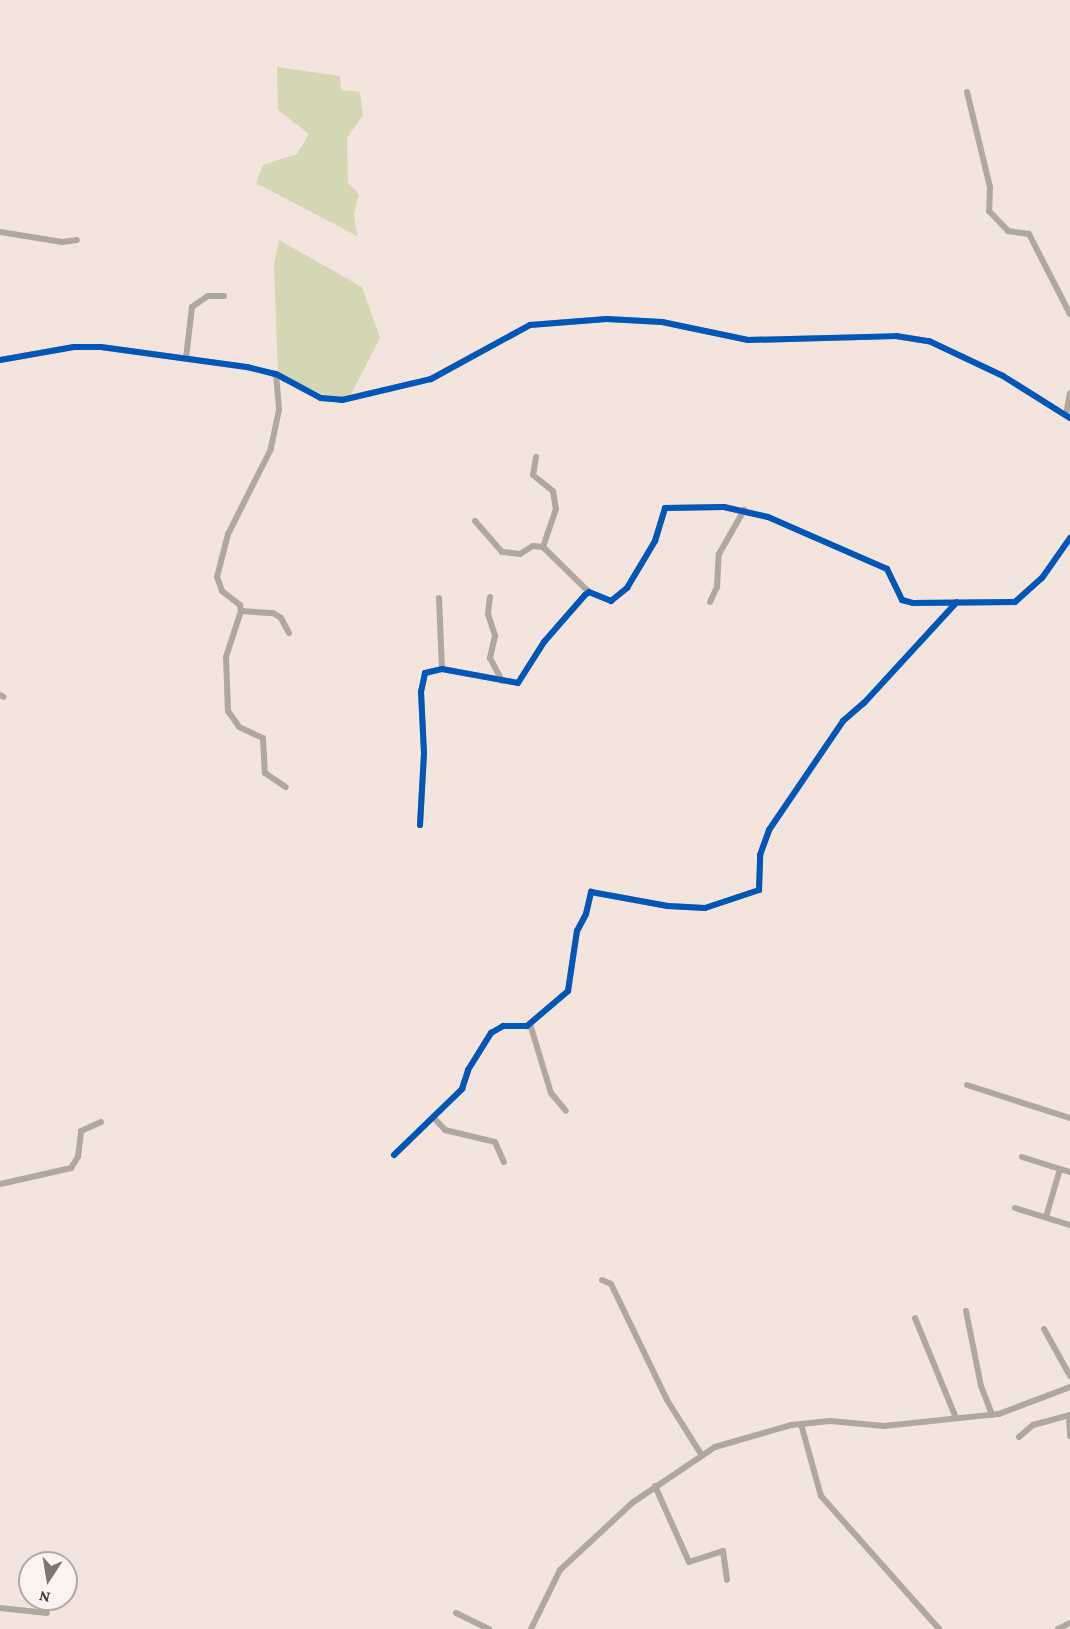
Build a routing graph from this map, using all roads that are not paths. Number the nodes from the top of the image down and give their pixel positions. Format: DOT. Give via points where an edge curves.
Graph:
graph roads {
  1 [pos="967,92"];
  2 [pos="0,232"];
  3 [pos="76,240"];
  4 [pos="224,296"];
  5 [pos="1070,314"];
  6 [pos="186,358"];
  7 [pos="0,360"];
  8 [pos="276,374"];
  9 [pos="1070,393"];
  10 [pos="1068,416"];
  11 [pos="536,457"];
  12 [pos="744,510"];
  13 [pos="475,521"];
  14 [pos="1070,538"];
  15 [pos="543,548"];
  16 [pos="589,592"];
  17 [pos="490,597"];
  18 [pos="438,598"];
  19 [pos="710,602"];
  20 [pos="957,602"];
  21 [pos="241,611"];
  22 [pos="290,633"];
  23 [pos="442,669"];
  24 [pos="502,681"];
  25 [pos="286,787"];
  26 [pos="420,825"];
  27 [pos="530,1024"];
  28 [pos="967,1085"];
  29 [pos="566,1111"];
  30 [pos="434,1118"];
  31 [pos="1070,1118"];
  32 [pos="101,1122"];
  33 [pos="394,1155"];
  34 [pos="1022,1157"];
  35 [pos="504,1162"];
  36 [pos="1060,1169"];
  37 [pos="1070,1172"];
  38 [pos="0,1184"];
  39 [pos="1015,1208"];
  40 [pos="1046,1217"];
  41 [pos="1070,1225"];
  42 [pos="602,1280"];
  43 [pos="966,1311"];
  44 [pos="915,1318"];
  45 [pos="1044,1329"];
  46 [pos="1070,1376"];
  47 [pos="1070,1387"];
  48 [pos="992,1415"];
  49 [pos="1069,1415"];
  50 [pos="956,1418"];
  51 [pos="801,1424"];
  52 [pos="1070,1436"];
  53 [pos="1019,1437"];
  54 [pos="701,1454"];
  55 [pos="655,1486"];
  56 [pos="727,1580"];
  57 [pos="0,1608"];
  58 [pos="46,1613"];
  59 [pos="456,1613"];
  60 [pos="1070,1623"];
  61 [pos="489,1629"];
  62 [pos="531,1629"];
  63 [pos="939,1629"];
  64 [pos="1058,1629"];
  1 -- 5 [label="street" via="990,187 989,211 1008,231 1029,234"];
  2 -- 3 [label="street" via="62,242"];
  4 -- 6 [label="street" via="208,296 192,307"];
  6 -- 7 [label="street" via="82,346"];
  6 -- 8 [label="street"];
  8 -- 10 [label="street" via="321,398 361,399 431,379 530,325 565,320 651,321 748,340 896,336 929,341 969,357"];
  8 -- 21 [label="street" via="279,410 271,449 228,534 217,577 222,591 236,601"];
  9 -- 10 [label="street"];
  11 -- 15 [label="street" via="533,474 553,491 556,509"];
  12 -- 16 [label="street" via="665,508 655,541 627,588 611,601"];
  12 -- 19 [label="street" via="719,554 717,586"];
  12 -- 20 [label="street" via="887,568 898,594 907,602"];
  13 -- 15 [label="street" via="502,552 520,555 533,546"];
  14 -- 20 [label="street" via="1042,578 1015,602"];
  15 -- 16 [label="street"];
  16 -- 24 [label="street" via="544,642 522,680"];
  17 -- 24 [label="street" via="488,614 495,636 490,658"];
  18 -- 23 [label="street"];
  20 -- 27 [label="street" via="843,722 769,830 760,855 759,890 705,908 668,906 591,892 586,914 576,931 568,991"];
  21 -- 22 [label="street" via="273,613"];
  21 -- 25 [label="street" via="226,657 228,711 239,728 263,738 265,773"];
  23 -- 24 [label="street"];
  23 -- 26 [label="street" via="425,673 421,682 424,753"];
  27 -- 29 [label="street" via="551,1092"];
  27 -- 30 [label="street" via="520,1028 502,1026 491,1033 468,1070 462,1089"];
  28 -- 31 [label="street"];
  30 -- 33 [label="street"];
  30 -- 35 [label="street" via="445,1131 495,1143"];
  32 -- 38 [label="street" via="81,1131 78,1157 71,1168"];
  34 -- 36 [label="street"];
  36 -- 37 [label="street"];
  36 -- 40 [label="street"];
  39 -- 40 [label="street"];
  40 -- 41 [label="street"];
  42 -- 54 [label="street" via="611,1284 666,1400"];
  43 -- 48 [label="street" via="981,1386"];
  44 -- 50 [label="street"];
  45 -- 46 [label="street"];
  47 -- 48 [label="street" via="1028,1406"];
  48 -- 50 [label="street"];
  49 -- 52 [label="street"];
  49 -- 53 [label="street" via="1033,1425"];
  50 -- 51 [label="street" via="884,1426 831,1421"];
  51 -- 54 [label="street" via="781,1426"];
  51 -- 63 [label="street" via="821,1496"];
  54 -- 55 [label="street"];
  55 -- 56 [label="street" via="689,1562 723,1551"];
  55 -- 62 [label="street" via="560,1570"];
  57 -- 58 [label="street"];
  59 -- 61 [label="street"];
  60 -- 64 [label="street"];
}
